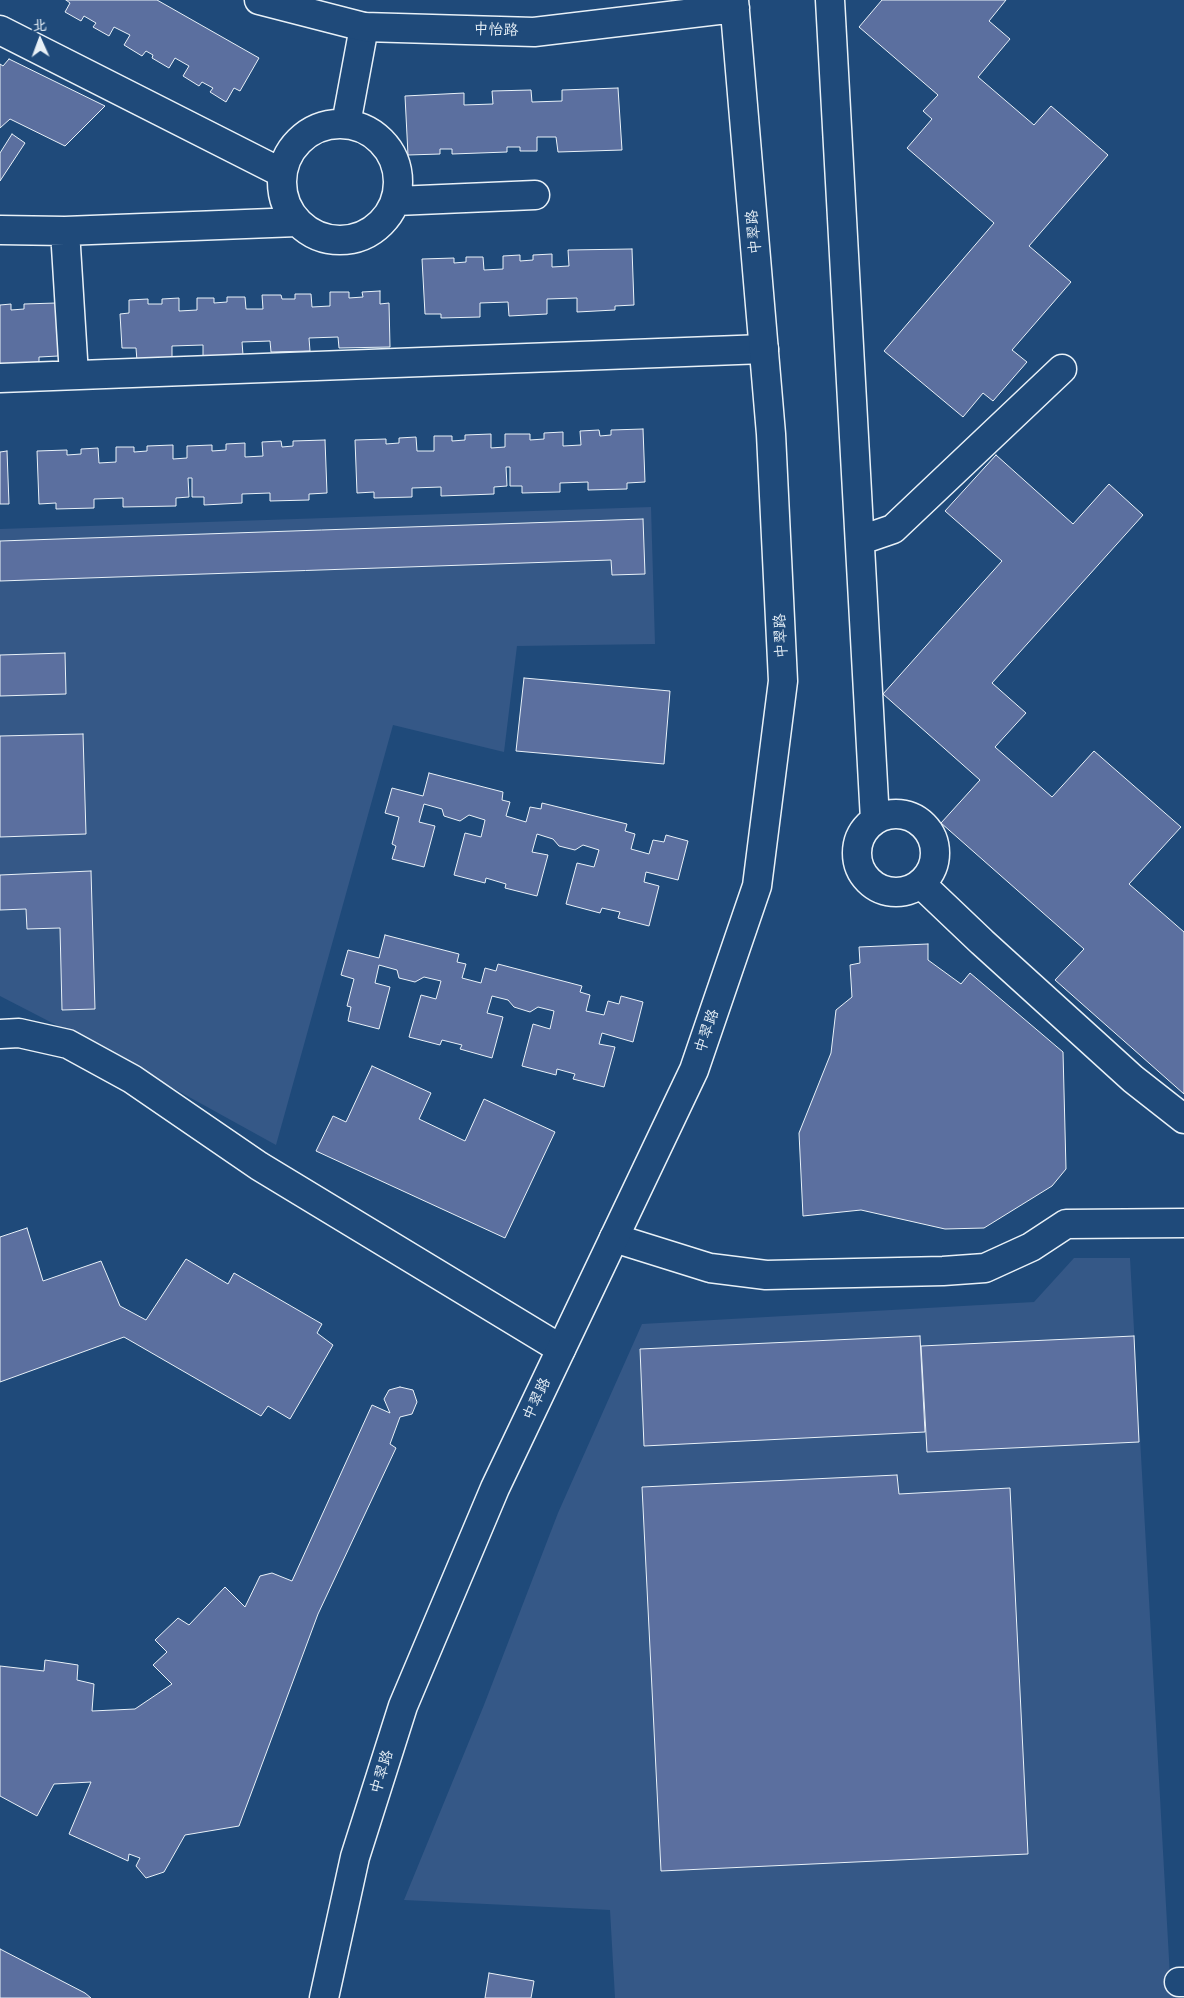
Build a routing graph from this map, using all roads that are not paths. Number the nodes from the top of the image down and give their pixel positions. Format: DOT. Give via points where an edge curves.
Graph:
graph roads {
  1 [pos="259,0"];
  2 [pos="830,0"];
  3 [pos="735,4"];
  4 [pos="364,27"];
  5 [pos="0,30"];
  6 [pos="346,124"];
  7 [pos="282,173"];
  8 [pos="535,195"];
  9 [pos="396,201"];
  10 [pos="298,222"];
  11 [pos="0,230"];
  12 [pos="65,231"];
  13 [pos="764,349"];
  14 [pos="1062,369"];
  15 [pos="74,376"];
  16 [pos="0,378"];
  17 [pos="861,540"];
  18 [pos="875,820"];
  19 [pos="921,884"];
  20 [pos="0,1034"];
  21 [pos="1184,1119"];
  22 [pos="1184,1223"];
  23 [pos="614,1238"];
  24 [pos="561,1349"];
  25 [pos="324,1998"];
  1 -- 4 [label="street, 中怡路"];
  2 -- 17 [label="street"];
  3 -- 4 [label="street, 中怡路" via="534,32"];
  3 -- 13 [label="street, 中翠路"];
  4 -- 6 [label="street"];
  5 -- 7 [label="street"];
  6 -- 7 [label="street" via="322,126 302,137 293,146"];
  6 -- 9 [label="street" via="362,127 381,140 394,158 399,182"];
  7 -- 10 [label="street" via="282,194"];
  8 -- 9 [label="street"];
  9 -- 10 [label="street" via="383,222 358,238 340,241 316,236"];
  10 -- 12 [label="street"];
  11 -- 12 [label="street"];
  12 -- 15 [label="street"];
  13 -- 15 [label="street"];
  13 -- 23 [label="street, 中翠路" via="783,681 757,886 694,1070"];
  14 -- 17 [label="street" via="893,530"];
  15 -- 16 [label="street"];
  17 -- 18 [label="street"];
  18 -- 19 [label="street" via="898,814 912,817 931,835 935,861"];
  18 -- 19 [label="street" via="866,829 857,851 858,864 864,875 883,890 909,890"];
  19 -- 21 [label="street" via="1133,1079"];
  20 -- 24 [label="street" via="19,1033 68,1044 132,1079 259,1166"];
  22 -- 23 [label="street" via="1066,1224 1031,1247 985,1268 943,1271 766,1275 710,1268"];
  23 -- 24 [label="street, 中翠路"];
  24 -- 25 [label="street, 中翠路" via="495,1488 402,1706 355,1857"];
}
